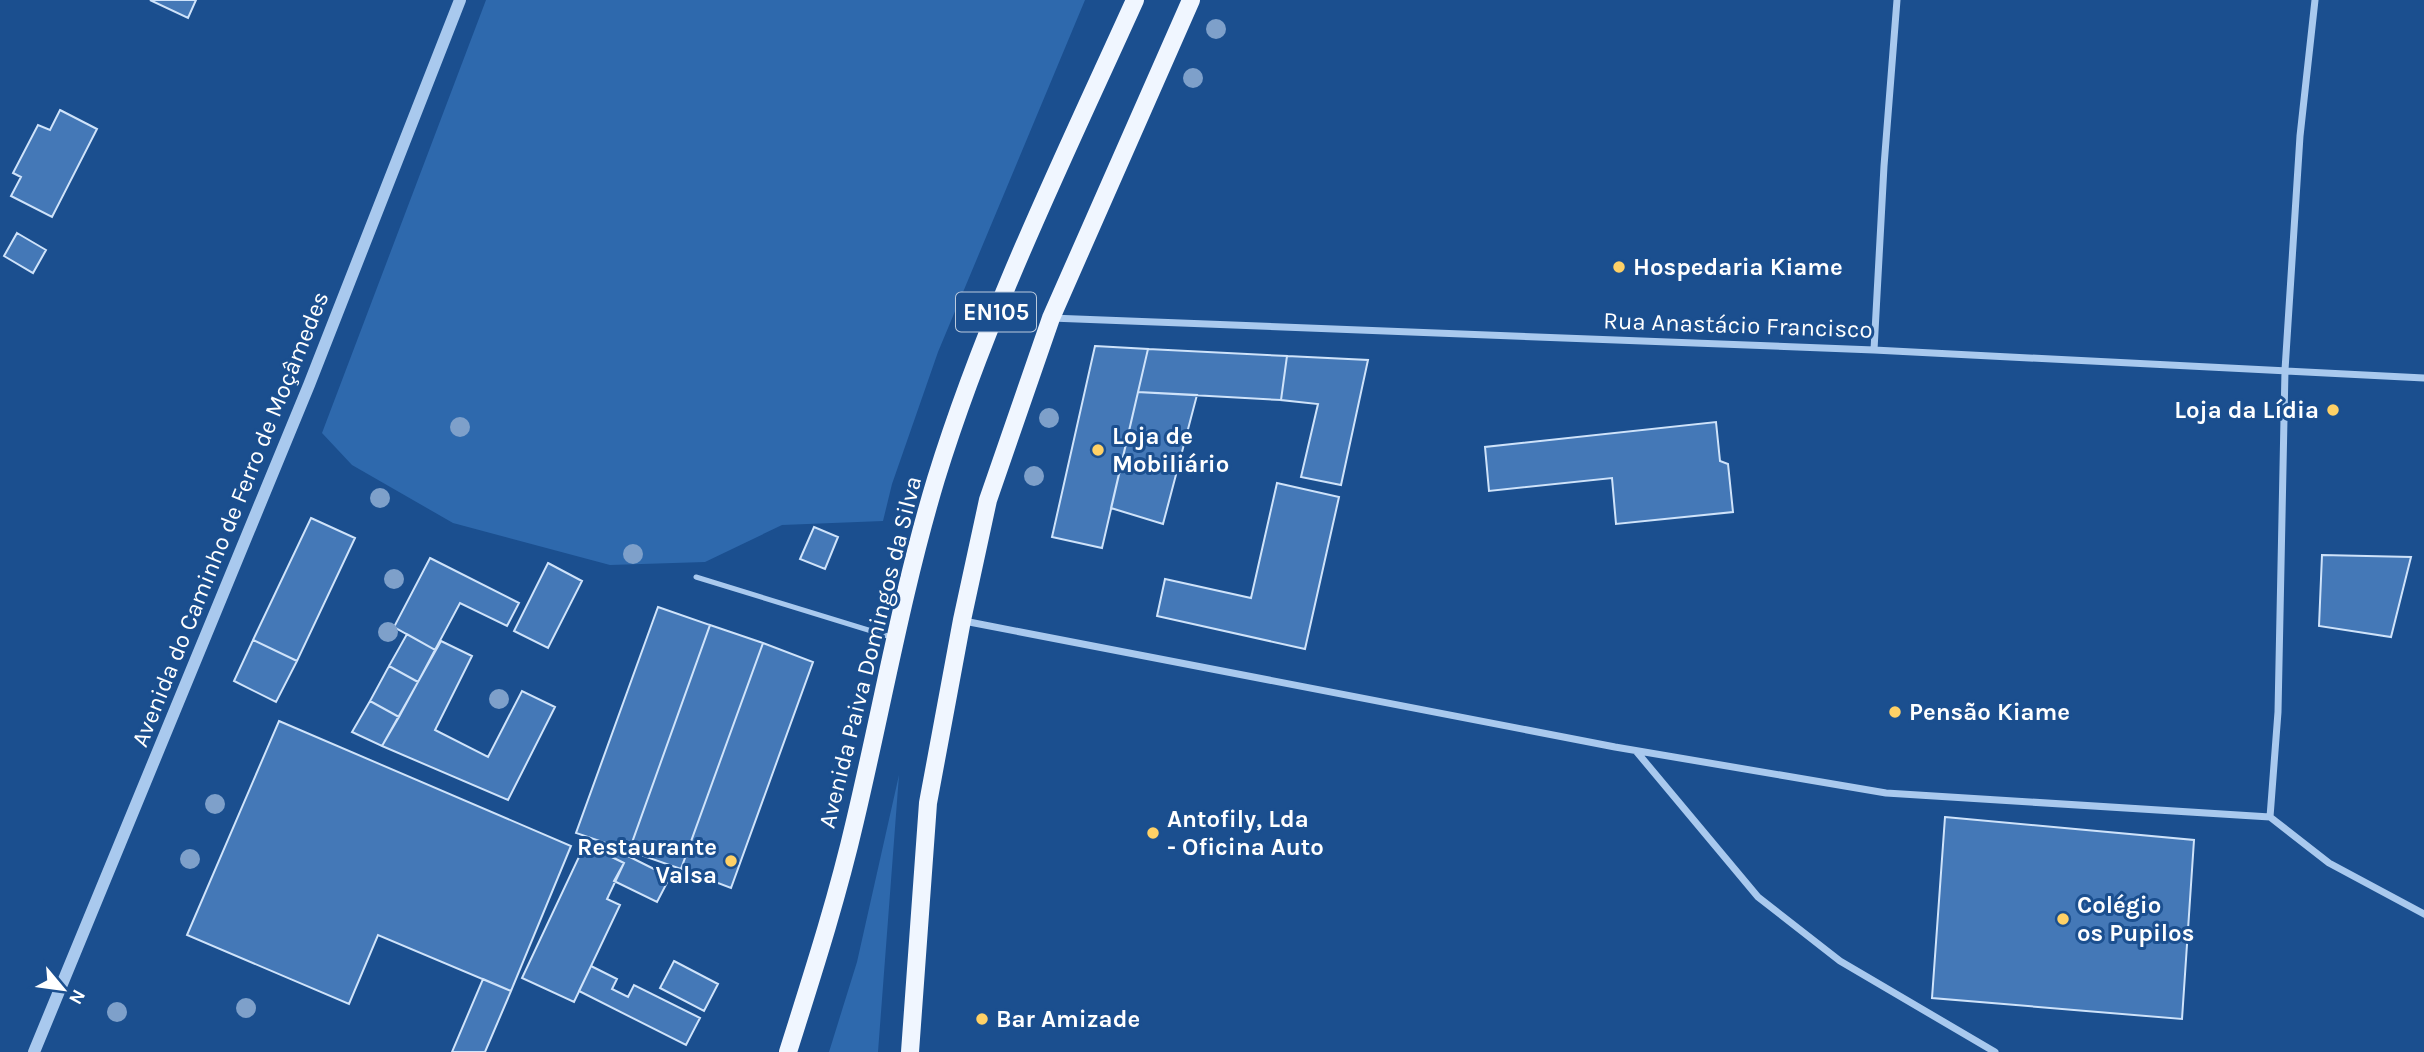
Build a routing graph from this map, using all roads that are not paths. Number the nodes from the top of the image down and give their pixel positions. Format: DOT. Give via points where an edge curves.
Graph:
graph roads {
  1 [pos="460,0"];
  2 [pos="1135,0"];
  3 [pos="1191,0"];
  4 [pos="1897,0"];
  5 [pos="2315,0"];
  6 [pos="1051,318"];
  7 [pos="1874,350"];
  8 [pos="2285,370"];
  9 [pos="2424,378"];
  10 [pos="696,577"];
  11 [pos="962,621"];
  12 [pos="894,638"];
  13 [pos="1635,751"];
  14 [pos="2270,817"];
  15 [pos="2424,914"];
  16 [pos="34,1052"];
  17 [pos="788,1052"];
  18 [pos="910,1052"];
  19 [pos="1995,1052"];
  1 -- 16 [label="street, Avenida do Caminho de Ferro de Moçâmedes" via="309,385"];
  2 -- 12 [label="main road, Avenida Paiva Domingos da Silva / EN105" via="982,346 937,476"];
  3 -- 6 [label="main road, EN105"];
  4 -- 7 [label="street"];
  5 -- 8 [label="street" via="2300,136"];
  6 -- 7 [label="street, Rua Anastácio Francisco"];
  6 -- 11 [label="main road, EN105" via="988,500"];
  7 -- 8 [label="street, Rua Anastácio Francisco"];
  8 -- 9 [label="street, Rua Anastácio Francisco"];
  8 -- 14 [label="street" via="2278,712"];
  10 -- 12 [label="lane"];
  11 -- 13 [label="street"];
  11 -- 18 [label="main road, EN105" via="928,803"];
  12 -- 17 [label="main road, Avenida Paiva Domingos da Silva / EN105" via="855,822"];
  13 -- 14 [label="street" via="1886,793"];
  13 -- 19 [label="street" via="1758,897 1840,961"];
  14 -- 15 [label="street" via="2329,863"];
}
